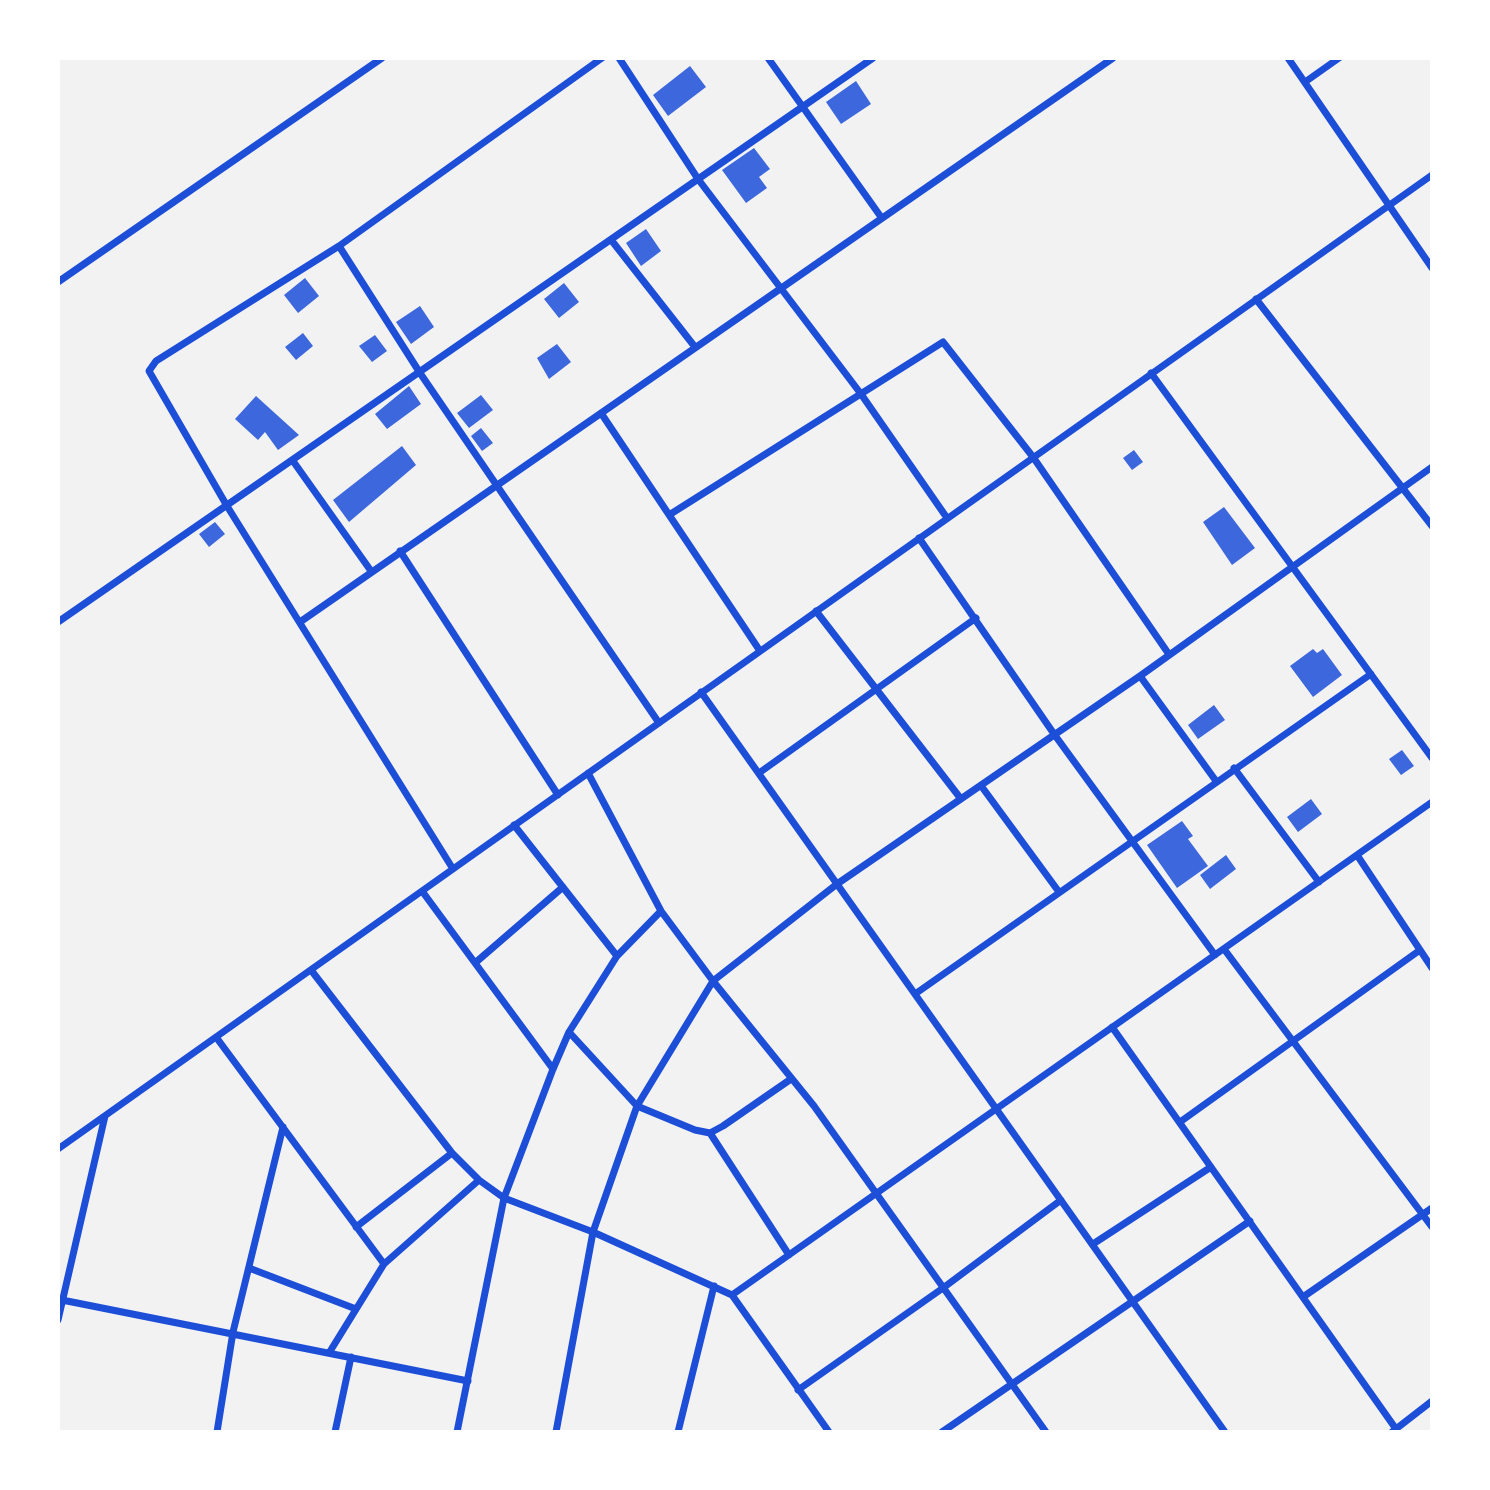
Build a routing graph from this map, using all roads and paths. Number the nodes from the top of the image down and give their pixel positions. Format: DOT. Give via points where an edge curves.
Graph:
graph roads {
  1 [pos="382,58"];
  2 [pos="602,58"];
  3 [pos="619,58"];
  4 [pos="768,58"];
  5 [pos="873,58"];
  6 [pos="1113,58"];
  7 [pos="1288,58"];
  8 [pos="1339,58"];
  9 [pos="1305,82"];
  10 [pos="802,106"];
  11 [pos="1432,175"];
  12 [pos="698,179"];
  13 [pos="1390,206"];
  14 [pos="881,217"];
  15 [pos="612,241"];
  16 [pos="339,246"];
  17 [pos="1432,268"];
  18 [pos="58,282"];
  19 [pos="781,290"];
  20 [pos="1256,299"];
  21 [pos="695,348"];
  22 [pos="420,373"];
  23 [pos="1151,373"];
  24 [pos="861,394"];
  25 [pos="601,413"];
  26 [pos="1033,457"];
  27 [pos="293,461"];
  28 [pos="1432,467"];
  29 [pos="497,483"];
  30 [pos="1402,488"];
  31 [pos="227,506"];
  32 [pos="669,515"];
  33 [pos="947,518"];
  34 [pos="1432,526"];
  35 [pos="919,538"];
  36 [pos="400,551"];
  37 [pos="1292,566"];
  38 [pos="371,571"];
  39 [pos="816,611"];
  40 [pos="976,618"];
  41 [pos="300,621"];
  42 [pos="58,622"];
  43 [pos="760,651"];
  44 [pos="1168,653"];
  45 [pos="1371,674"];
  46 [pos="1140,676"];
  47 [pos="876,688"];
  48 [pos="701,692"];
  49 [pos="659,723"];
  50 [pos="1054,734"];
  51 [pos="1432,758"];
  52 [pos="1234,768"];
  53 [pos="588,773"];
  54 [pos="759,773"];
  55 [pos="1216,781"];
  56 [pos="982,787"];
  57 [pos="558,795"];
  58 [pos="961,800"];
  59 [pos="1432,802"];
  60 [pos="514,825"];
  61 [pos="1133,840"];
  62 [pos="1357,855"];
  63 [pos="453,869"];
  64 [pos="1319,882"];
  65 [pos="837,884"];
  66 [pos="563,887"];
  67 [pos="422,891"];
  68 [pos="1059,892"];
  69 [pos="661,911"];
  70 [pos="1224,949"];
  71 [pos="1420,950"];
  72 [pos="1214,955"];
  73 [pos="617,956"];
  74 [pos="475,963"];
  75 [pos="1432,968"];
  76 [pos="311,970"];
  77 [pos="713,981"];
  78 [pos="915,994"];
  79 [pos="1112,1027"];
  80 [pos="569,1032"];
  81 [pos="216,1037"];
  82 [pos="1295,1041"];
  83 [pos="553,1069"];
  84 [pos="791,1079"];
  85 [pos="637,1106"];
  86 [pos="996,1109"];
  87 [pos="105,1116"];
  88 [pos="1180,1122"];
  89 [pos="282,1127"];
  90 [pos="710,1133"];
  91 [pos="58,1149"];
  92 [pos="452,1153"];
  93 [pos="1211,1167"];
  94 [pos="479,1180"];
  95 [pos="876,1193"];
  96 [pos="504,1198"];
  97 [pos="1061,1200"];
  98 [pos="1432,1208"];
  99 [pos="1423,1215"];
  100 [pos="1250,1221"];
  101 [pos="356,1227"];
  102 [pos="1432,1227"];
  103 [pos="593,1232"];
  104 [pos="1093,1244"];
  105 [pos="789,1255"];
  106 [pos="384,1264"];
  107 [pos="249,1268"];
  108 [pos="714,1286"];
  109 [pos="943,1288"];
  110 [pos="732,1295"];
  111 [pos="1303,1297"];
  112 [pos="62,1300"];
  113 [pos="1134,1302"];
  114 [pos="356,1309"];
  115 [pos="58,1320"];
  116 [pos="233,1332"];
  117 [pos="329,1353"];
  118 [pos="351,1357"];
  119 [pos="468,1381"];
  120 [pos="1011,1384"];
  121 [pos="798,1390"];
  122 [pos="1432,1401"];
  123 [pos="1394,1431"];
  124 [pos="217,1432"];
  125 [pos="335,1432"];
  126 [pos="457,1432"];
  127 [pos="556,1432"];
  128 [pos="678,1432"];
  129 [pos="829,1432"];
  130 [pos="942,1432"];
  131 [pos="1046,1432"];
  132 [pos="1225,1432"];
  1 -- 18 [label="street"];
  2 -- 16 [label="street"];
  3 -- 12 [label="street"];
  4 -- 10 [label="street"];
  5 -- 10 [label="street"];
  6 -- 14 [label="street"];
  7 -- 9 [label="street"];
  8 -- 9 [label="street"];
  9 -- 13 [label="street"];
  10 -- 12 [label="street"];
  10 -- 14 [label="street"];
  11 -- 13 [label="street"];
  12 -- 15 [label="street"];
  12 -- 19 [label="street"];
  13 -- 17 [label="street"];
  13 -- 20 [label="street"];
  14 -- 19 [label="street"];
  15 -- 21 [label="street"];
  15 -- 22 [label="street"];
  16 -- 22 [label="street"];
  16 -- 31 [label="street" via="156,361 149,371"];
  19 -- 21 [label="street"];
  19 -- 24 [label="street"];
  20 -- 23 [label="street"];
  20 -- 30 [label="street"];
  21 -- 25 [label="street"];
  22 -- 27 [label="street"];
  22 -- 29 [label="street"];
  23 -- 26 [label="street"];
  23 -- 37 [label="street"];
  24 -- 26 [label="street" via="943,342"];
  24 -- 32 [label="street"];
  24 -- 33 [label="street"];
  25 -- 29 [label="street"];
  25 -- 32 [label="street"];
  26 -- 33 [label="street"];
  26 -- 44 [label="street"];
  27 -- 31 [label="street"];
  27 -- 38 [label="street"];
  28 -- 30 [label="street"];
  29 -- 36 [label="street"];
  29 -- 49 [label="street"];
  30 -- 34 [label="street"];
  30 -- 37 [label="street"];
  31 -- 41 [label="street"];
  31 -- 42 [label="street"];
  32 -- 43 [label="street"];
  33 -- 35 [label="street"];
  35 -- 39 [label="street"];
  35 -- 40 [label="street"];
  36 -- 38 [label="street"];
  36 -- 57 [label="street"];
  37 -- 44 [label="street"];
  37 -- 45 [label="street"];
  38 -- 41 [label="street"];
  39 -- 43 [label="street"];
  39 -- 47 [label="street"];
  40 -- 47 [label="street"];
  40 -- 50 [label="street"];
  41 -- 63 [label="street"];
  43 -- 48 [label="street"];
  44 -- 46 [label="street"];
  45 -- 51 [label="street"];
  45 -- 52 [label="street"];
  46 -- 50 [label="street"];
  46 -- 55 [label="street"];
  47 -- 54 [label="street"];
  47 -- 58 [label="street"];
  48 -- 49 [label="street"];
  48 -- 54 [label="street"];
  49 -- 53 [label="street"];
  50 -- 56 [label="street"];
  50 -- 61 [label="street"];
  52 -- 55 [label="street"];
  52 -- 64 [label="street"];
  53 -- 57 [label="street"];
  53 -- 69 [label="street"];
  54 -- 65 [label="street"];
  55 -- 61 [label="street"];
  56 -- 58 [label="street"];
  56 -- 68 [label="street"];
  57 -- 60 [label="street"];
  58 -- 65 [label="street"];
  59 -- 62 [label="street"];
  60 -- 63 [label="street"];
  60 -- 66 [label="street"];
  61 -- 68 [label="street"];
  61 -- 72 [label="street"];
  62 -- 64 [label="street"];
  62 -- 71 [label="street"];
  63 -- 67 [label="street"];
  64 -- 70 [label="street"];
  65 -- 77 [label="street"];
  65 -- 78 [label="street"];
  66 -- 73 [label="street"];
  66 -- 74 [label="street"];
  67 -- 74 [label="street"];
  67 -- 76 [label="street"];
  68 -- 78 [label="street"];
  69 -- 73 [label="street"];
  69 -- 77 [label="street"];
  70 -- 72 [label="street"];
  70 -- 82 [label="street"];
  71 -- 75 [label="street"];
  71 -- 82 [label="street"];
  72 -- 79 [label="street"];
  73 -- 80 [label="street"];
  74 -- 83 [label="street"];
  76 -- 81 [label="street"];
  76 -- 92 [label="street"];
  77 -- 84 [label="street"];
  77 -- 85 [label="street"];
  78 -- 86 [label="street"];
  79 -- 86 [label="street"];
  79 -- 88 [label="street"];
  80 -- 83 [label="street"];
  80 -- 85 [label="street"];
  81 -- 87 [label="street"];
  81 -- 89 [label="street"];
  82 -- 88 [label="street"];
  82 -- 99 [label="street"];
  83 -- 96 [label="street"];
  84 -- 90 [label="street"];
  84 -- 95 [label="street"];
  85 -- 90 [label="street"];
  85 -- 103 [label="street"];
  86 -- 95 [label="street"];
  86 -- 97 [label="street"];
  87 -- 91 [label="street"];
  87 -- 112 [label="street"];
  88 -- 93 [label="street"];
  89 -- 101 [label="street"];
  89 -- 107 [label="street"];
  90 -- 105 [label="street"];
  92 -- 94 [label="street"];
  92 -- 101 [label="street"];
  93 -- 100 [label="street"];
  93 -- 104 [label="street"];
  94 -- 96 [label="street"];
  94 -- 106 [label="street"];
  95 -- 105 [label="street"];
  95 -- 109 [label="street"];
  96 -- 103 [label="street"];
  96 -- 119 [label="street"];
  97 -- 104 [label="street"];
  97 -- 109 [label="street"];
  98 -- 99 [label="street"];
  99 -- 102 [label="street"];
  99 -- 111 [label="street"];
  100 -- 111 [label="street"];
  100 -- 113 [label="street"];
  101 -- 106 [label="street"];
  103 -- 108 [label="street"];
  103 -- 127 [label="street"];
  104 -- 113 [label="street"];
  105 -- 110 [label="street"];
  106 -- 114 [label="street"];
  107 -- 114 [label="street"];
  107 -- 116 [label="street"];
  108 -- 110 [label="street"];
  108 -- 128 [label="street"];
  109 -- 120 [label="street"];
  109 -- 121 [label="street"];
  110 -- 121 [label="street"];
  111 -- 123 [label="street"];
  112 -- 115 [label="street"];
  112 -- 116 [label="street"];
  113 -- 120 [label="street"];
  113 -- 132 [label="street"];
  114 -- 117 [label="street"];
  116 -- 117 [label="street"];
  116 -- 124 [label="street"];
  117 -- 118 [label="street"];
  118 -- 119 [label="street"];
  118 -- 125 [label="street"];
  119 -- 126 [label="street"];
  120 -- 130 [label="street"];
  120 -- 131 [label="street"];
  121 -- 129 [label="street"];
  122 -- 123 [label="street"];
}
